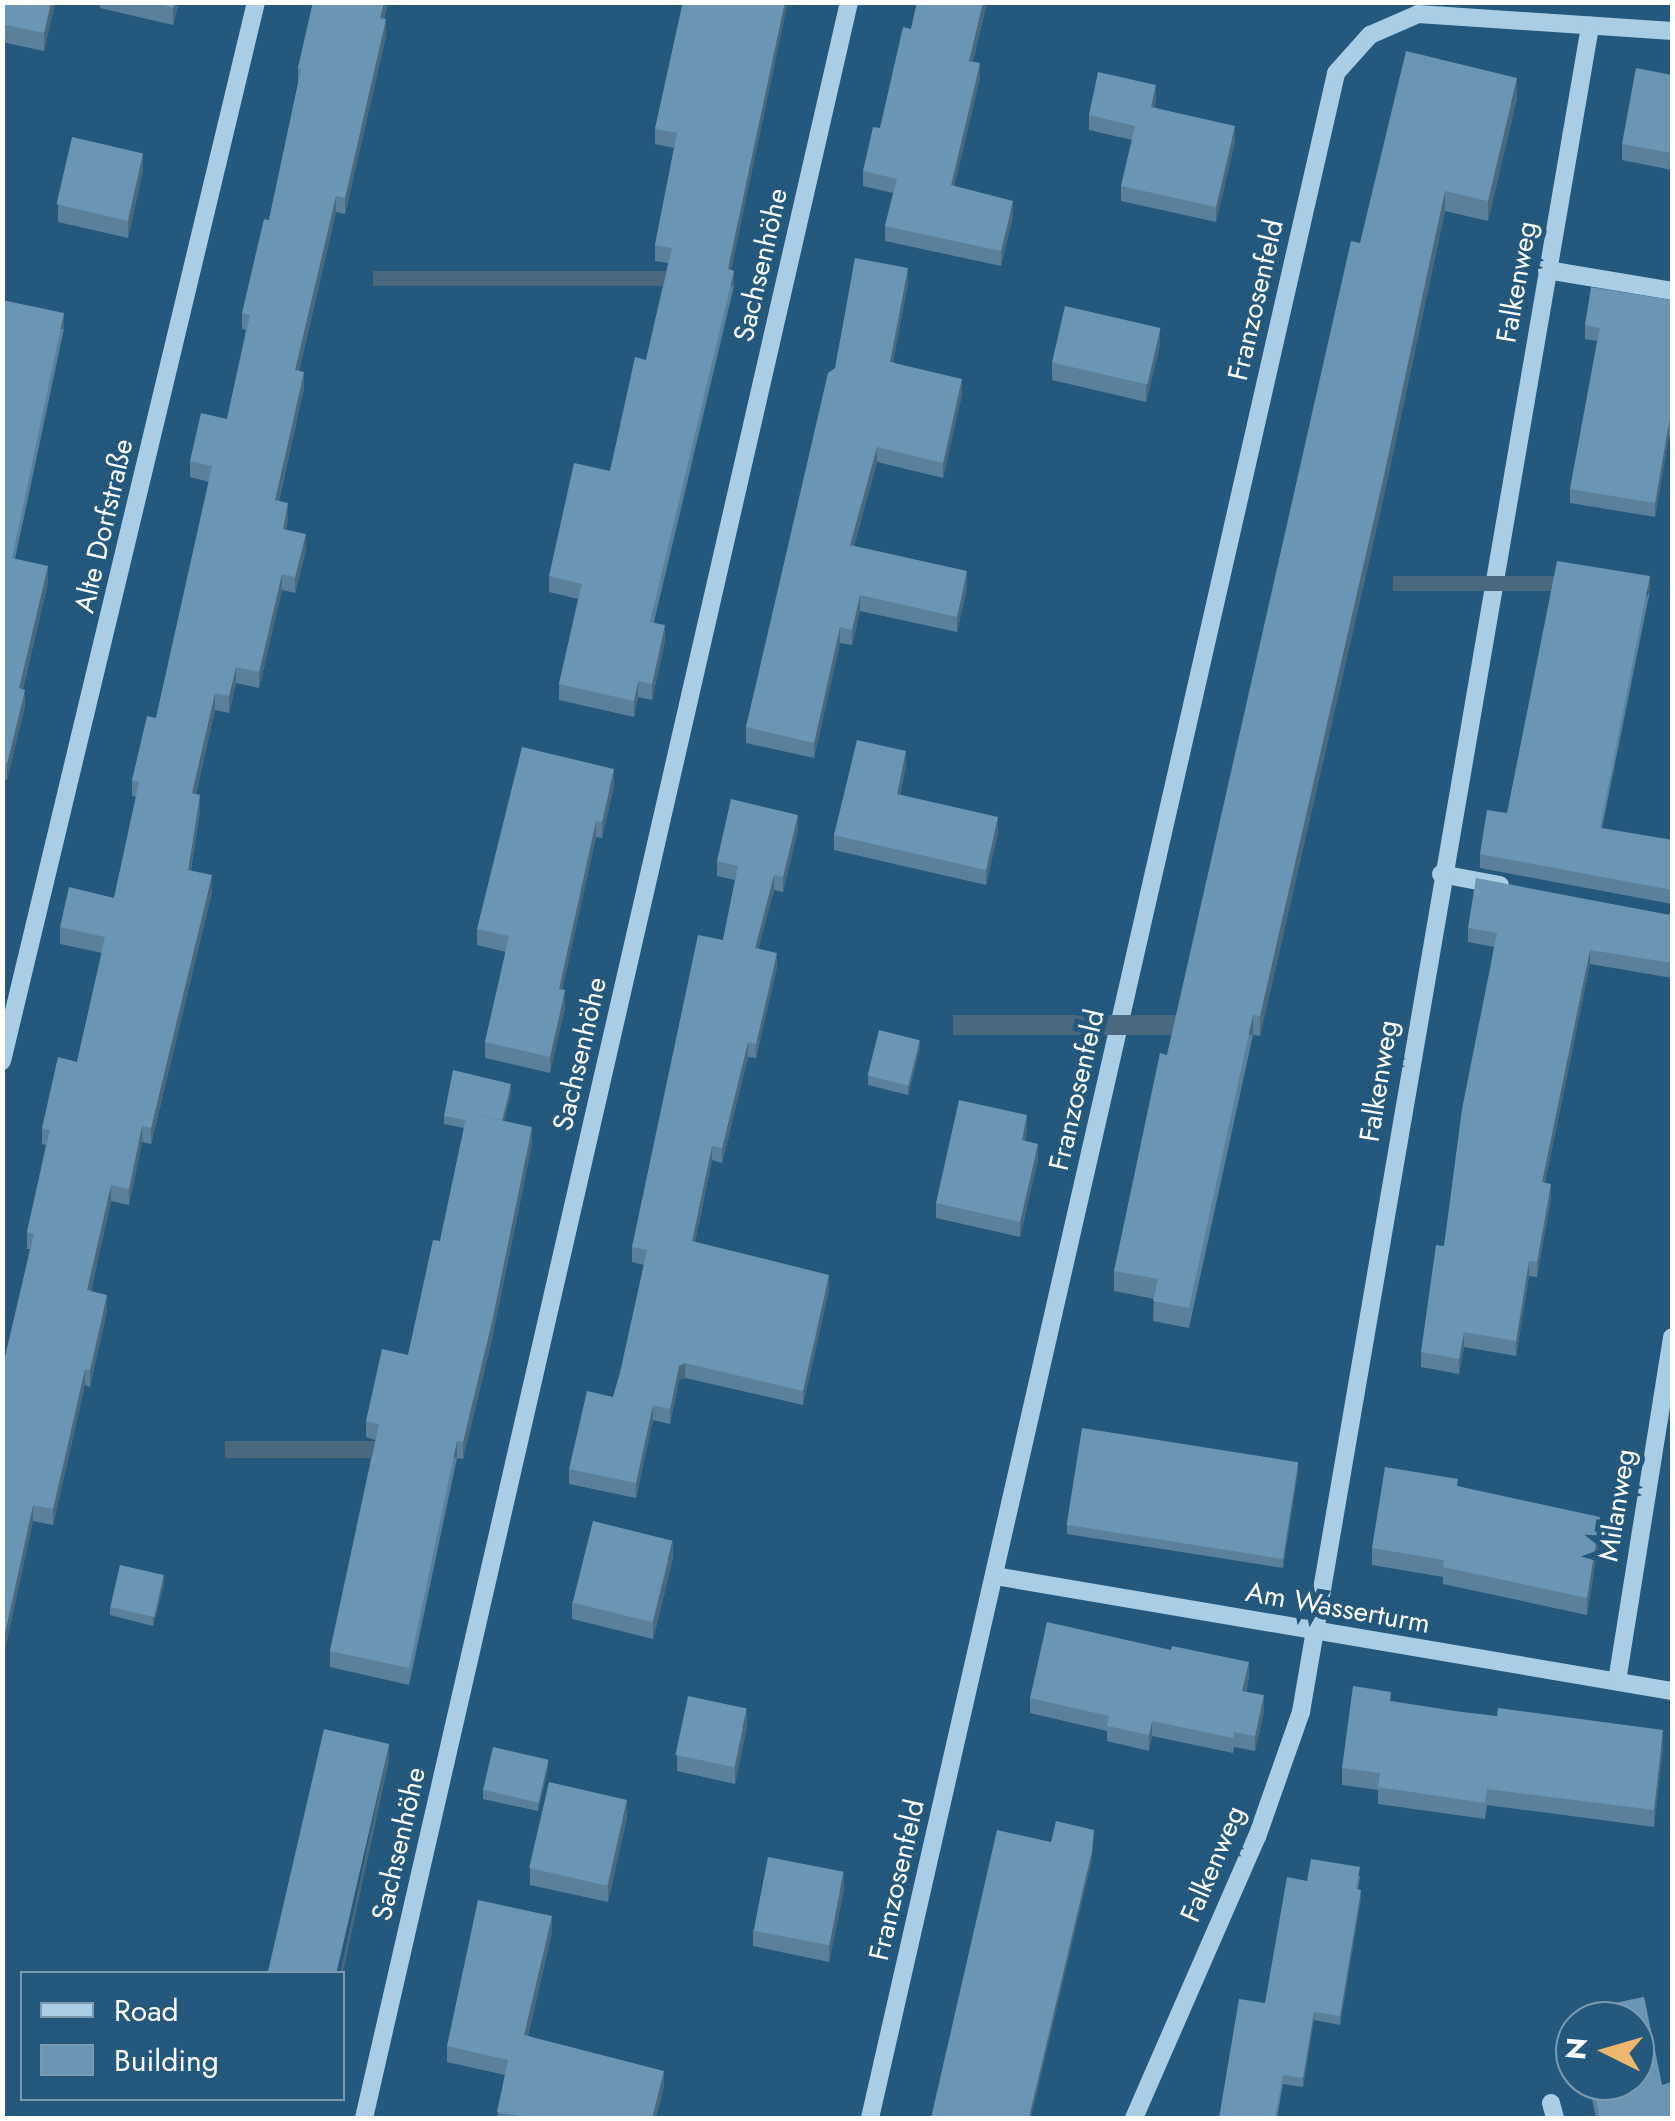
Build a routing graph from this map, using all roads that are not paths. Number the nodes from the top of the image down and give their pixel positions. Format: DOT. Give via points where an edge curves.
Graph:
graph roads {
  1 [pos="256,2"];
  2 [pos="849,2"];
  3 [pos="1590,26"];
  4 [pos="1672,31"];
  5 [pos="1547,270"];
  6 [pos="1672,291"];
  7 [pos="1441,874"];
  8 [pos="1518,888"];
  9 [pos="6,1025"];
  10 [pos="2,1060"];
  11 [pos="1672,1337"];
  12 [pos="995,1576"];
  13 [pos="1316,1632"];
  14 [pos="1616,1681"];
  15 [pos="1672,1691"];
  16 [pos="364,2118"];
  17 [pos="870,2118"];
  18 [pos="1134,2118"];
  1 -- 9 [label="street, Alte Dorfstraße" via="50,875"];
  2 -- 16 [label="street, Sachsenhöhe"];
  3 -- 4 [label="street"];
  3 -- 5 [label="street, Falkenweg"];
  3 -- 12 [label="street, Franzosenfeld" via="1418,14 1370,35 1336,73"];
  5 -- 6 [label="street"];
  5 -- 7 [label="street, Falkenweg"];
  7 -- 8 [label="street"];
  7 -- 13 [label="street, Falkenweg"];
  9 -- 10 [label="street, Alte Dorfstraße"];
  11 -- 14 [label="street, Milanweg"];
  12 -- 13 [label="street, Am Wasserturm"];
  12 -- 17 [label="street, Franzosenfeld"];
  13 -- 14 [label="street, Am Wasserturm"];
  13 -- 18 [label="street, Falkenweg" via="1301,1712 1257,1838"];
  14 -- 15 [label="street, Am Wasserturm"];
}
